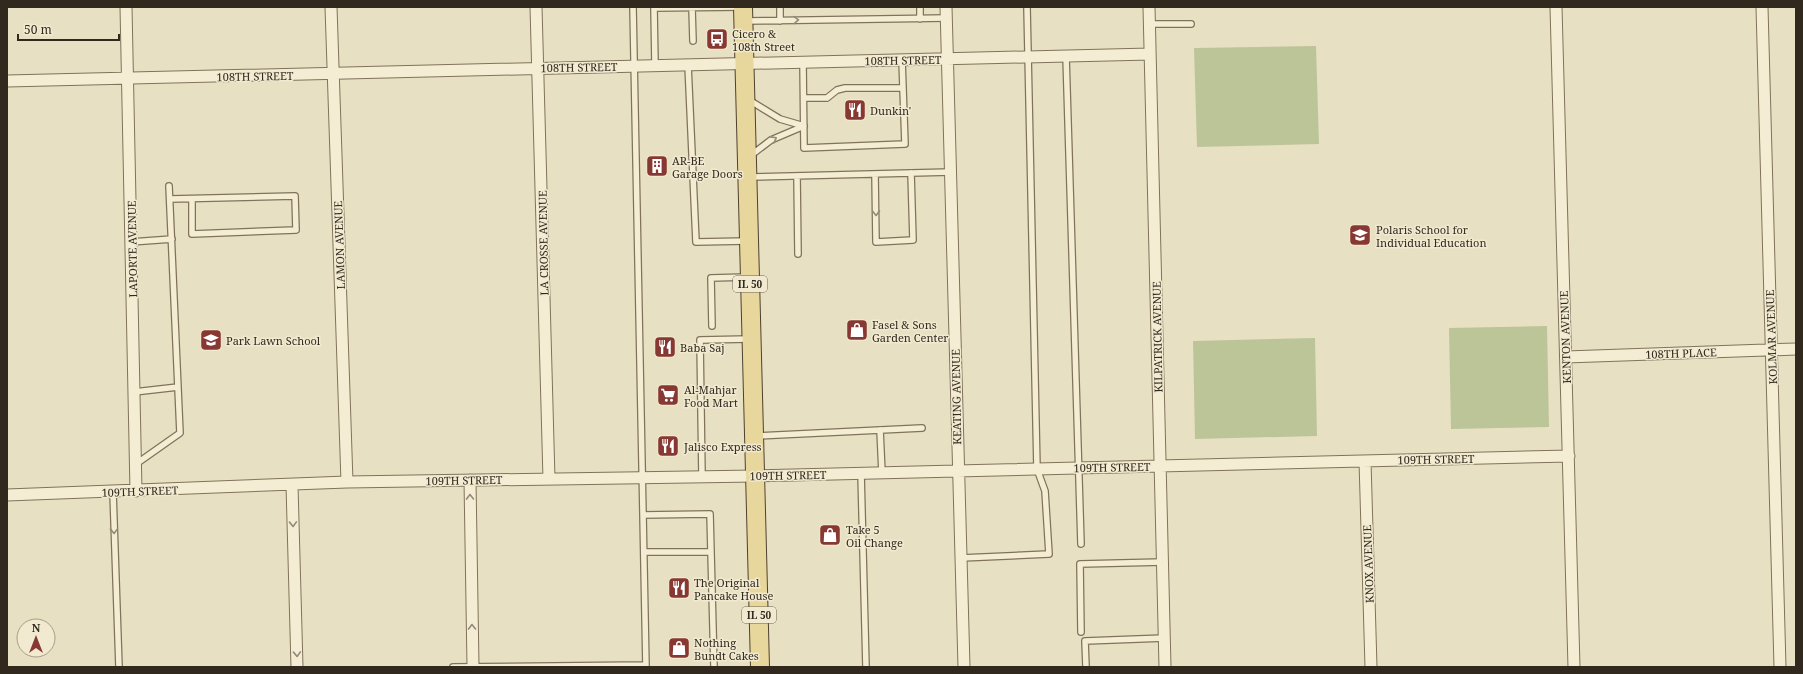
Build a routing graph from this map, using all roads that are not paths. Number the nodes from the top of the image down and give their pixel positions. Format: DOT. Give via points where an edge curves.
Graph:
graph roads {
  1 [pos="126,7"];
  2 [pos="331,7"];
  3 [pos="536,7"];
  4 [pos="633,7"];
  5 [pos="780,7"];
  6 [pos="920,7"];
  7 [pos="946,7"];
  8 [pos="1027,7"];
  9 [pos="1149,7"];
  10 [pos="1556,7"];
  11 [pos="1762,7"];
  12 [pos="692,8"];
  13 [pos="743,12"];
  14 [pos="947,18"];
  15 [pos="920,19"];
  16 [pos="780,21"];
  17 [pos="1150,24"];
  18 [pos="1191,24"];
  19 [pos="692,41"];
  20 [pos="1150,54"];
  21 [pos="1066,56"];
  22 [pos="1028,57"];
  23 [pos="948,59"];
  24 [pos="902,60"];
  25 [pos="803,62"];
  26 [pos="744,63"];
  27 [pos="688,64"];
  28 [pos="655,65"];
  29 [pos="634,66"];
  30 [pos="538,68"];
  31 [pos="333,74"];
  32 [pos="128,78"];
  33 [pos="7,81"];
  34 [pos="903,88"];
  35 [pos="745,98"];
  36 [pos="804,98"];
  37 [pos="804,126"];
  38 [pos="747,159"];
  39 [pos="951,172"];
  40 [pos="911,173"];
  41 [pos="875,174"];
  42 [pos="797,176"];
  43 [pos="747,177"];
  44 [pos="169,186"];
  45 [pos="170,199"];
  46 [pos="192,199"];
  47 [pos="172,239"];
  48 [pos="749,241"];
  49 [pos="131,242"];
  50 [pos="798,254"];
  51 [pos="750,277"];
  52 [pos="712,326"];
  53 [pos="751,339"];
  54 [pos="1796,349"];
  55 [pos="1772,350"];
  56 [pos="1566,357"];
  57 [pos="178,387"];
  58 [pos="134,392"];
  59 [pos="922,428"];
  60 [pos="880,430"];
  61 [pos="754,436"];
  62 [pos="1569,456"];
  63 [pos="1365,461"];
  64 [pos="136,464"];
  65 [pos="1160,466"];
  66 [pos="1080,468"];
  67 [pos="1037,469"];
  68 [pos="958,471"];
  69 [pos="861,473"];
  70 [pos="882,473"];
  71 [pos="755,476"];
  72 [pos="702,477"];
  73 [pos="642,478"];
  74 [pos="549,479"];
  75 [pos="470,480"];
  76 [pos="347,482"];
  77 [pos="292,485"];
  78 [pos="136,491"];
  79 [pos="112,492"];
  80 [pos="7,495"];
  81 [pos="643,516"];
  82 [pos="1081,544"];
  83 [pos="644,552"];
  84 [pos="711,552"];
  85 [pos="961,558"];
  86 [pos="1163,562"];
  87 [pos="1081,632"];
  88 [pos="1165,638"];
  89 [pos="473,666"];
  90 [pos="646,666"];
  91 [pos="119,667"];
  92 [pos="297,667"];
  93 [pos="453,667"];
  94 [pos="714,667"];
  95 [pos="760,667"];
  96 [pos="866,667"];
  97 [pos="964,667"];
  98 [pos="1086,667"];
  99 [pos="1165,667"];
  100 [pos="1371,667"];
  101 [pos="1574,667"];
  102 [pos="1780,667"];
  1 -- 32 [label="street, LAPORTE AVENUE"];
  2 -- 31 [label="street, LAMON AVENUE"];
  3 -- 30 [label="street, LA CROSSE AVENUE"];
  4 -- 29 [label="lane"];
  5 -- 16 [label="lane"];
  6 -- 15 [label="lane"];
  7 -- 14 [label="street, KEATING AVENUE"];
  8 -- 22 [label="lane"];
  9 -- 17 [label="street, KILPATRICK AVENUE"];
  10 -- 56 [label="street, KENTON AVENUE"];
  11 -- 55 [label="street, KOLMAR AVENUE"];
  12 -- 13 [label="lane"];
  12 -- 19 [label="lane"];
  12 -- 28 [label="lane" via="654,8"];
  13 -- 16 [label="lane"];
  13 -- 26 [label="main road, IL 50"];
  14 -- 15 [label="lane"];
  14 -- 23 [label="street, KEATING AVENUE"];
  16 -- 15 [label="lane, one-way"];
  17 -- 18 [label="lane"];
  17 -- 20 [label="street, KILPATRICK AVENUE"];
  20 -- 21 [label="street, 108TH STREET"];
  20 -- 65 [label="street, KILPATRICK AVENUE"];
  21 -- 22 [label="street, 108TH STREET"];
  21 -- 66 [label="lane"];
  22 -- 23 [label="street, 108TH STREET"];
  22 -- 67 [label="lane"];
  23 -- 24 [label="street, 108TH STREET"];
  23 -- 39 [label="street, KEATING AVENUE"];
  24 -- 25 [label="street, 108TH STREET"];
  24 -- 34 [label="lane"];
  25 -- 26 [label="street, 108TH STREET"];
  25 -- 36 [label="lane"];
  26 -- 27 [label="street, 108TH STREET"];
  26 -- 35 [label="main road, IL 50"];
  27 -- 28 [label="street, 108TH STREET"];
  27 -- 48 [label="lane" via="696,242"];
  28 -- 29 [label="street, 108TH STREET"];
  29 -- 30 [label="street, 108TH STREET"];
  29 -- 73 [label="lane"];
  30 -- 31 [label="street, 108TH STREET"];
  30 -- 74 [label="street, LA CROSSE AVENUE"];
  31 -- 32 [label="street, 108TH STREET"];
  31 -- 76 [label="street, LAMON AVENUE"];
  32 -- 33 [label="street, 108TH STREET"];
  32 -- 49 [label="street, LAPORTE AVENUE"];
  34 -- 36 [label="lane" via="845,88 837,90 827,98"];
  34 -- 37 [label="lane" via="906,144 804,148"];
  35 -- 37 [label="lane" via="780,119"];
  35 -- 38 [label="main road, IL 50"];
  36 -- 37 [label="lane"];
  38 -- 37 [label="lane, one-way" via="771,140"];
  38 -- 43 [label="main road, IL 50"];
  39 -- 40 [label="lane"];
  39 -- 68 [label="street, KEATING AVENUE"];
  40 -- 41 [label="lane"];
  41 -- 40 [label="lane, one-way" via="876,242 913,240"];
  41 -- 42 [label="lane"];
  42 -- 43 [label="lane"];
  42 -- 50 [label="lane"];
  43 -- 48 [label="main road, IL 50"];
  44 -- 45 [label="lane"];
  45 -- 46 [label="lane"];
  45 -- 47 [label="lane"];
  46 -- 46 [label="lane" via="192,234 296,230 294,196"];
  47 -- 49 [label="lane"];
  47 -- 57 [label="lane"];
  48 -- 51 [label="main road, IL 50"];
  49 -- 58 [label="street, LAPORTE AVENUE"];
  51 -- 52 [label="lane" via="711,278"];
  51 -- 53 [label="main road, IL 50"];
  53 -- 61 [label="main road, IL 50"];
  53 -- 72 [label="lane" via="700,340"];
  54 -- 55 [label="street, 108TH PLACE"];
  55 -- 56 [label="street, 108TH PLACE"];
  55 -- 102 [label="street, KOLMAR AVENUE"];
  56 -- 62 [label="street, KENTON AVENUE"];
  57 -- 58 [label="lane"];
  57 -- 64 [label="lane" via="180,433"];
  58 -- 64 [label="street, LAPORTE AVENUE"];
  59 -- 60 [label="lane"];
  60 -- 61 [label="lane"];
  60 -- 70 [label="lane"];
  61 -- 71 [label="main road, IL 50"];
  62 -- 63 [label="street, 109TH STREET"];
  62 -- 101 [label="street, KENTON AVENUE"];
  63 -- 65 [label="street, 109TH STREET"];
  63 -- 100 [label="street, KNOX AVENUE"];
  64 -- 78 [label="street, LAPORTE AVENUE"];
  65 -- 66 [label="street, 109TH STREET"];
  65 -- 86 [label="street, KILPATRICK AVENUE"];
  66 -- 67 [label="street, 109TH STREET"];
  66 -- 82 [label="lane"];
  67 -- 68 [label="street, 109TH STREET"];
  67 -- 85 [label="lane" via="1045,491 1049,554"];
  68 -- 70 [label="street, 109TH STREET"];
  68 -- 85 [label="street, KEATING AVENUE"];
  69 -- 70 [label="street, 109TH STREET"];
  69 -- 71 [label="street, 109TH STREET"];
  69 -- 96 [label="lane"];
  71 -- 72 [label="street, 109TH STREET"];
  71 -- 95 [label="main road, IL 50"];
  72 -- 73 [label="street, 109TH STREET"];
  73 -- 74 [label="street, 109TH STREET"];
  73 -- 81 [label="lane"];
  74 -- 75 [label="street, 109TH STREET"];
  75 -- 76 [label="street, 109TH STREET"];
  89 -- 75 [label="street, one-way"];
  76 -- 77 [label="street, 109TH STREET"];
  77 -- 78 [label="street, 109TH STREET"];
  77 -- 92 [label="street, one-way"];
  78 -- 79 [label="street, 109TH STREET"];
  79 -- 80 [label="street, 109TH STREET"];
  79 -- 91 [label="lane, one-way"];
  81 -- 83 [label="lane"];
  81 -- 84 [label="lane" via="710,514"];
  83 -- 84 [label="lane"];
  83 -- 90 [label="lane"];
  84 -- 94 [label="lane"];
  85 -- 97 [label="street, KEATING AVENUE"];
  86 -- 87 [label="lane" via="1080,564"];
  86 -- 88 [label="street, KILPATRICK AVENUE"];
  88 -- 98 [label="lane" via="1086,641"];
  88 -- 99 [label="street, KILPATRICK AVENUE"];
  89 -- 90 [label="lane"];
  89 -- 93 [label="lane"];
}
